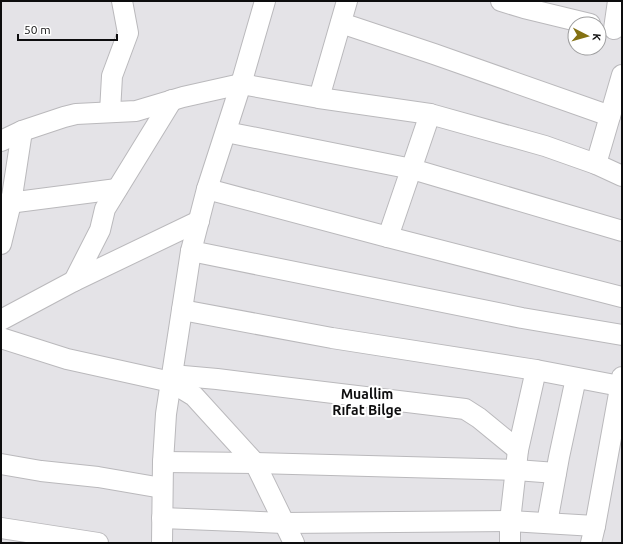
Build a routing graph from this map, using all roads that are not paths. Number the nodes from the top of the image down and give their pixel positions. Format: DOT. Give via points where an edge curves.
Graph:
graph roads {
  1 [pos="122,1"];
  2 [pos="265,1"];
  3 [pos="347,1"];
  4 [pos="501,1"];
  5 [pos="618,1"];
  6 [pos="567,18"];
  7 [pos="341,23"];
  8 [pos="612,29"];
  9 [pos="622,75"];
  10 [pos="241,84"];
  11 [pos="319,98"];
  12 [pos="172,100"];
  13 [pos="110,112"];
  14 [pos="430,114"];
  15 [pos="610,116"];
  16 [pos="22,131"];
  17 [pos="226,132"];
  18 [pos="2,137"];
  19 [pos="596,164"];
  20 [pos="412,168"];
  21 [pos="622,176"];
  22 [pos="117,189"];
  23 [pos="207,190"];
  24 [pos="6,204"];
  25 [pos="198,221"];
  26 [pos="622,231"];
  27 [pos="388,237"];
  28 [pos="1,244"];
  29 [pos="191,251"];
  30 [pos="74,281"];
  31 [pos="622,297"];
  32 [pos="182,310"];
  33 [pos="1,320"];
  34 [pos="621,331"];
  35 [pos="1,338"];
  36 [pos="536,370"];
  37 [pos="576,378"];
  38 [pos="172,379"];
  39 [pos="621,381"];
  40 [pos="518,450"];
  41 [pos="163,462"];
  42 [pos="255,463"];
  43 [pos="1,464"];
  44 [pos="516,470"];
  45 [pos="556,473"];
  46 [pos="162,488"];
  47 [pos="162,518"];
  48 [pos="510,521"];
  49 [pos="284,523"];
  50 [pos="546,523"];
  51 [pos="1,528"];
  52 [pos="593,534"];
  53 [pos="98,543"];
  54 [pos="162,543"];
  55 [pos="294,543"];
  56 [pos="510,543"];
  1 -- 13 [label="street" via="128,33 112,76"];
  2 -- 10 [label="street"];
  3 -- 7 [label="street"];
  4 -- 6 [label="street"];
  5 -- 8 [label="street"];
  7 -- 11 [label="street"];
  7 -- 15 [label="street"];
  9 -- 15 [label="street"];
  10 -- 11 [label="street"];
  10 -- 12 [label="street"];
  10 -- 17 [label="street"];
  11 -- 14 [label="street"];
  12 -- 13 [label="street" via="136,111"];
  12 -- 22 [label="street"];
  13 -- 16 [label="street" via="76,114"];
  14 -- 19 [label="street" via="545,146"];
  14 -- 20 [label="street"];
  15 -- 19 [label="street"];
  16 -- 18 [label="street"];
  16 -- 24 [label="street"];
  17 -- 20 [label="street"];
  17 -- 23 [label="street"];
  19 -- 21 [label="street"];
  20 -- 26 [label="street"];
  20 -- 27 [label="street"];
  22 -- 24 [label="street"];
  22 -- 30 [label="street" via="104,209 100,230"];
  23 -- 25 [label="street"];
  23 -- 27 [label="street"];
  24 -- 28 [label="street"];
  25 -- 29 [label="street"];
  25 -- 30 [label="street"];
  27 -- 31 [label="street"];
  29 -- 32 [label="street"];
  29 -- 34 [label="street" via="522,318"];
  30 -- 33 [label="street"];
  32 -- 36 [label="street" via="332,338"];
  32 -- 38 [label="street"];
  35 -- 38 [label="street" via="74,360"];
  36 -- 37 [label="street"];
  36 -- 40 [label="street"];
  37 -- 39 [label="street"];
  37 -- 45 [label="street"];
  38 -- 40 [label="street" via="225,380 465,410 480,418"];
  38 -- 41 [label="street" via="166,414"];
  38 -- 42 [label="street" via="194,396"];
  39 -- 52 [label="street"];
  40 -- 44 [label="street"];
  41 -- 42 [label="street"];
  41 -- 46 [label="street"];
  42 -- 44 [label="street"];
  42 -- 49 [label="street"];
  43 -- 46 [label="street" via="41,471 98,476"];
  44 -- 45 [label="street"];
  44 -- 48 [label="street"];
  45 -- 50 [label="street"];
  46 -- 47 [label="street"];
  47 -- 49 [label="street"];
  47 -- 54 [label="street"];
  48 -- 49 [label="street"];
  48 -- 50 [label="street"];
  48 -- 56 [label="street"];
  49 -- 55 [label="street"];
  50 -- 52 [label="street"];
  51 -- 53 [label="street"];
}
